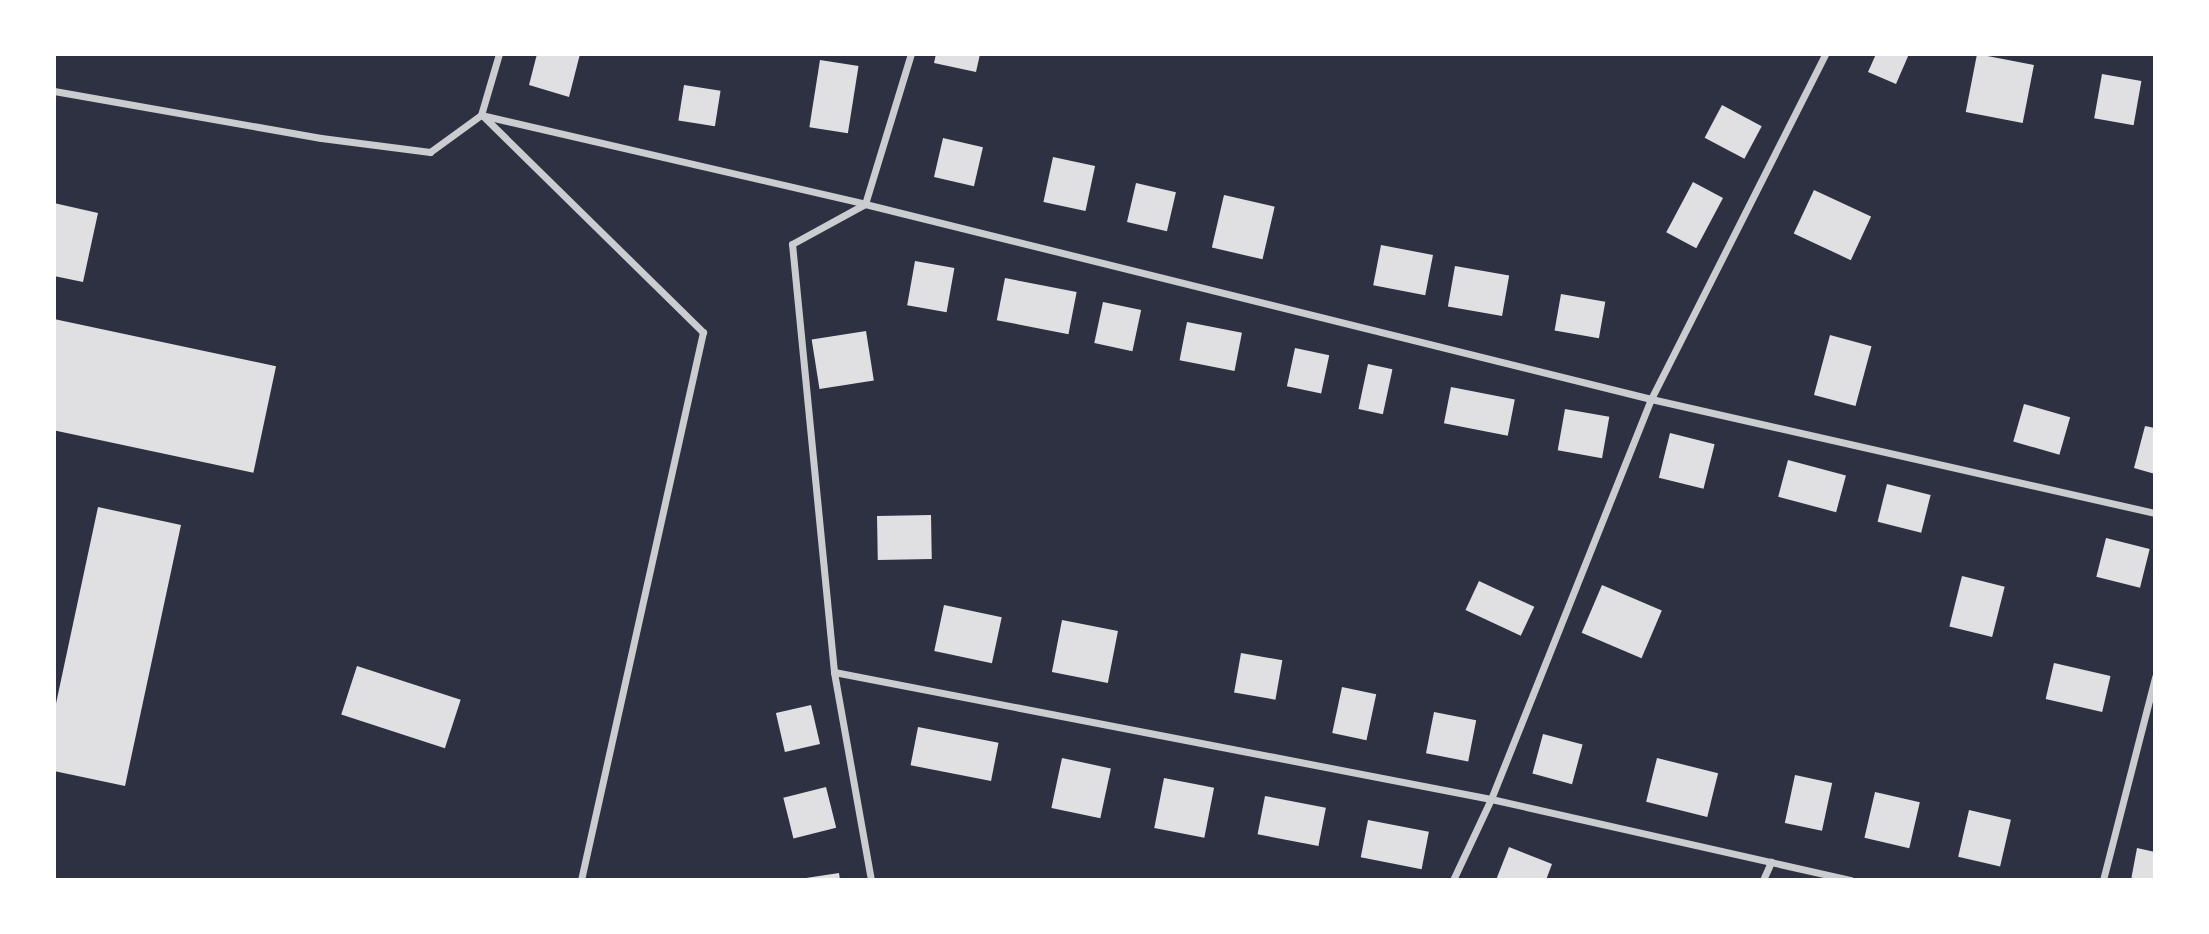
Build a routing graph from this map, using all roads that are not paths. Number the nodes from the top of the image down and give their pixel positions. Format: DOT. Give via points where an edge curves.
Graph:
graph roads {
  1 [pos="499,54"];
  2 [pos="911,54"];
  3 [pos="1825,54"];
  4 [pos="54,90"];
  5 [pos="481,114"];
  6 [pos="865,204"];
  7 [pos="1651,398"];
  8 [pos="2155,513"];
  9 [pos="834,672"];
  10 [pos="2155,677"];
  11 [pos="1491,799"];
  12 [pos="1771,862"];
  13 [pos="581,880"];
  14 [pos="871,880"];
  15 [pos="1453,880"];
  16 [pos="1763,880"];
  17 [pos="1851,880"];
  18 [pos="2103,880"];
  1 -- 5 [label="street"];
  2 -- 6 [label="street"];
  3 -- 7 [label="street"];
  4 -- 5 [label="street" via="321,138 430,152"];
  5 -- 6 [label="street"];
  5 -- 13 [label="street" via="703,332"];
  6 -- 7 [label="street"];
  6 -- 9 [label="street" via="793,244"];
  7 -- 8 [label="street"];
  7 -- 11 [label="street"];
  9 -- 11 [label="street"];
  9 -- 14 [label="street"];
  10 -- 18 [label="street"];
  11 -- 12 [label="street"];
  11 -- 15 [label="street"];
  12 -- 16 [label="street"];
  12 -- 17 [label="street"];
}
